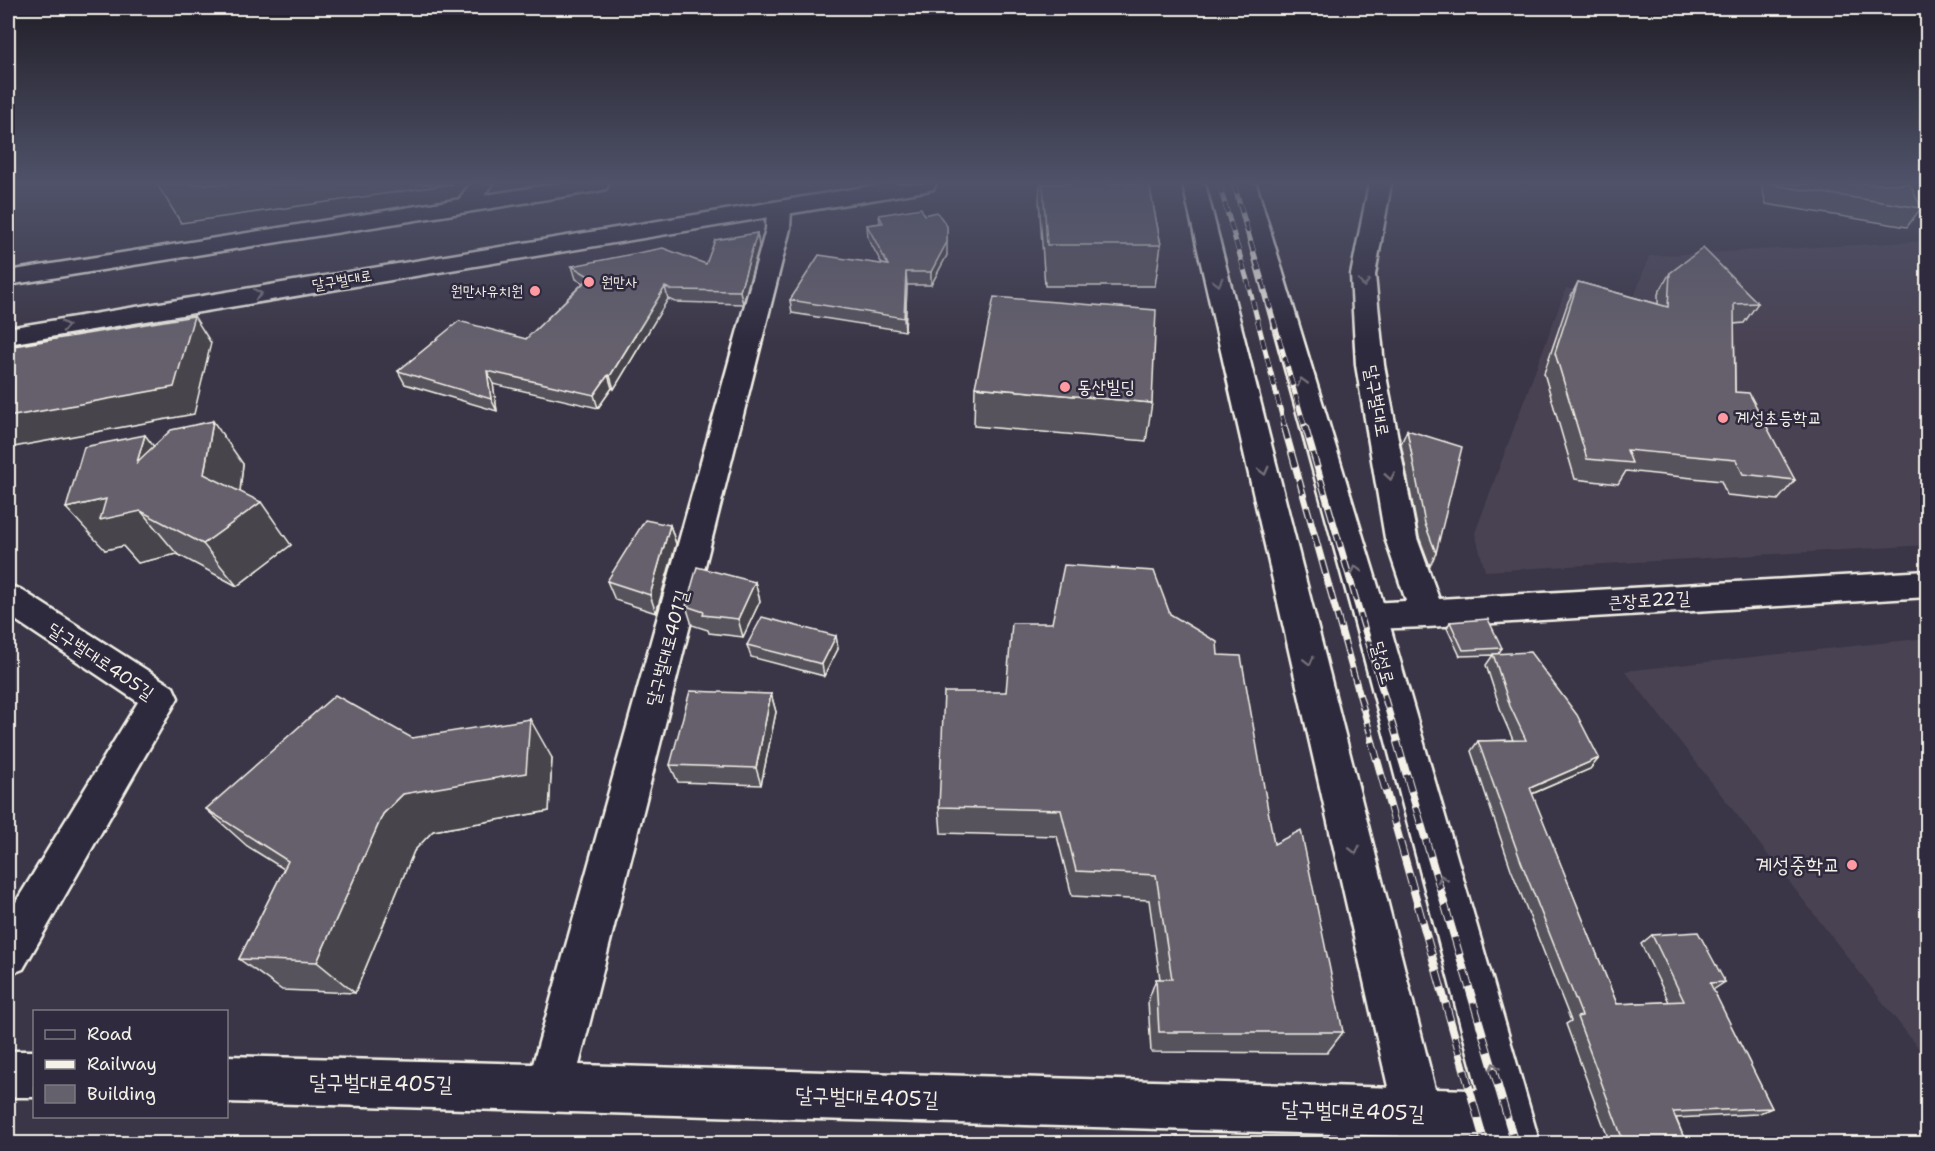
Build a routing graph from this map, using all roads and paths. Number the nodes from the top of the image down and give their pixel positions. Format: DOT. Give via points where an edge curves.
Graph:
graph roads {
  1 [pos="261,238"];
  2 [pos="600,238"];
  3 [pos="776,238"];
  4 [pos="1207,238"];
  5 [pos="1261,238"];
  6 [pos="1370,238"];
  7 [pos="8,278"];
  8 [pos="8,336"];
  9 [pos="1928,584"];
  10 [pos="8,598"];
  11 [pos="1427,614"];
  12 [pos="1370,616"];
  13 [pos="8,954"];
  14 [pos="8,1074"];
  15 [pos="33,1074"];
  16 [pos="228,1079"];
  17 [pos="550,1087"];
  18 [pos="1422,1128"];
  19 [pos="1512,1129"];
  1 -- 7 [label="main road"];
  8 -- 2 [label="main road, 달구벌대로, one-way"];
  3 -- 17 [label="main road, 달구벌대로401길"];
  4 -- 18 [label="main road, one-way"];
  12 -- 5 [label="main road, 달성로, one-way"];
  6 -- 11 [label="main road, 달구벌대로, one-way" via="1363,275 1370,365 1401,538"];
  9 -- 11 [label="main road, 큰장로22길"];
  10 -- 13 [label="main road, 달구벌대로405길" via="160,698"];
  11 -- 12 [label="main road, 큰장로22길"];
  19 -- 12 [label="main road, 달성로, one-way"];
  14 -- 15 [label="main road"];
  16 -- 17 [label="main road, 달구벌대로405길"];
  17 -- 18 [label="main road, 달구벌대로405길"];
  18 -- 19 [label="main road, 달구벌대로405길"];
}
